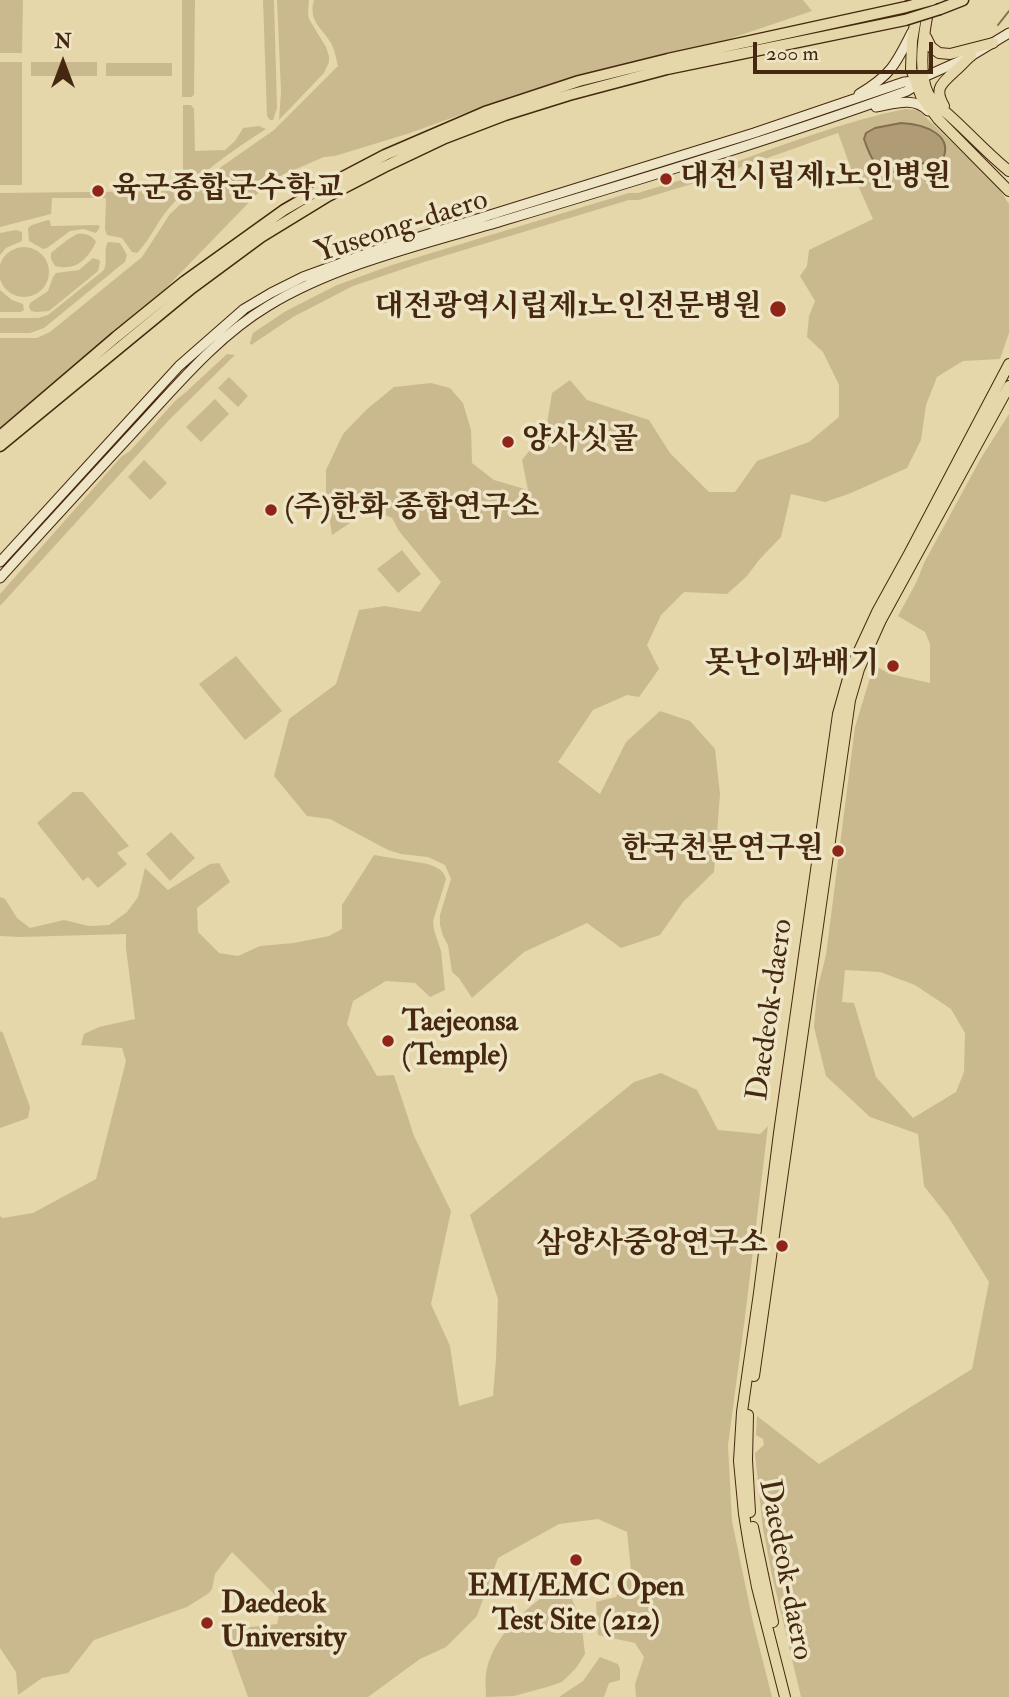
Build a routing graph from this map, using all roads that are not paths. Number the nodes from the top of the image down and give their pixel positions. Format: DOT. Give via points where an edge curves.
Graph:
graph roads {
  1 [pos="920,0"];
  2 [pos="931,0"];
  3 [pos="962,0"];
  4 [pos="914,25"];
  5 [pos="1009,33"];
  6 [pos="993,43"];
  7 [pos="971,56"];
  8 [pos="920,79"];
  9 [pos="836,106"];
  10 [pos="853,110"];
  11 [pos="950,116"];
  12 [pos="938,119"];
  13 [pos="1009,171"];
  14 [pos="1009,191"];
  15 [pos="1009,364"];
  16 [pos="1008,390"];
  17 [pos="0,436"];
  18 [pos="0,446"];
  19 [pos="0,562"];
  20 [pos="0,578"];
  21 [pos="785,1697"];
  22 [pos="791,1697"];
  1 -- 4 [label="main road"];
  2 -- 4 [label="main road"];
  2 -- 17 [label="highway, bridge" via="579,81 485,112 385,155 284,210 185,281"];
  3 -- 4 [label="highway, bridge"];
  4 -- 6 [label="main road" via="931,47 943,53"];
  4 -- 8 [label="main road" via="924,42"];
  4 -- 8 [label="main road" via="911,69"];
  4 -- 9 [label="main road" via="886,76"];
  4 -- 18 [label="highway" via="667,69 569,95 469,129 384,167 295,215 241,251"];
  5 -- 6 [label="main road, Yuseong-daero"];
  6 -- 7 [label="main road, Yuseong-daero"];
  7 -- 8 [label="main road, Yuseong-daero"];
  7 -- 11 [label="main road" via="940,86 940,98"];
  8 -- 9 [label="main road, Yuseong-daero"];
  8 -- 10 [label="main road, Yuseong-daero" via="907,91"];
  8 -- 11 [label="main road"];
  8 -- 12 [label="main road" via="923,99"];
  9 -- 19 [label="main road, Yuseong-daero" via="374,251 271,293 244,309 179,366"];
  10 -- 12 [label="main road" via="911,102"];
  10 -- 20 [label="main road, Yuseong-daero" via="376,259 313,282 268,306 233,330 187,374"];
  11 -- 13 [label="main road"];
  12 -- 14 [label="main road"];
  15 -- 21 [label="main road, Daedeok-daero" via="877,612 850,668 838,713 740,1448 749,1545"];
  16 -- 22 [label="main road, Daedeok-daero" via="881,620 859,669 846,716 748,1412 753,1531"];
}
